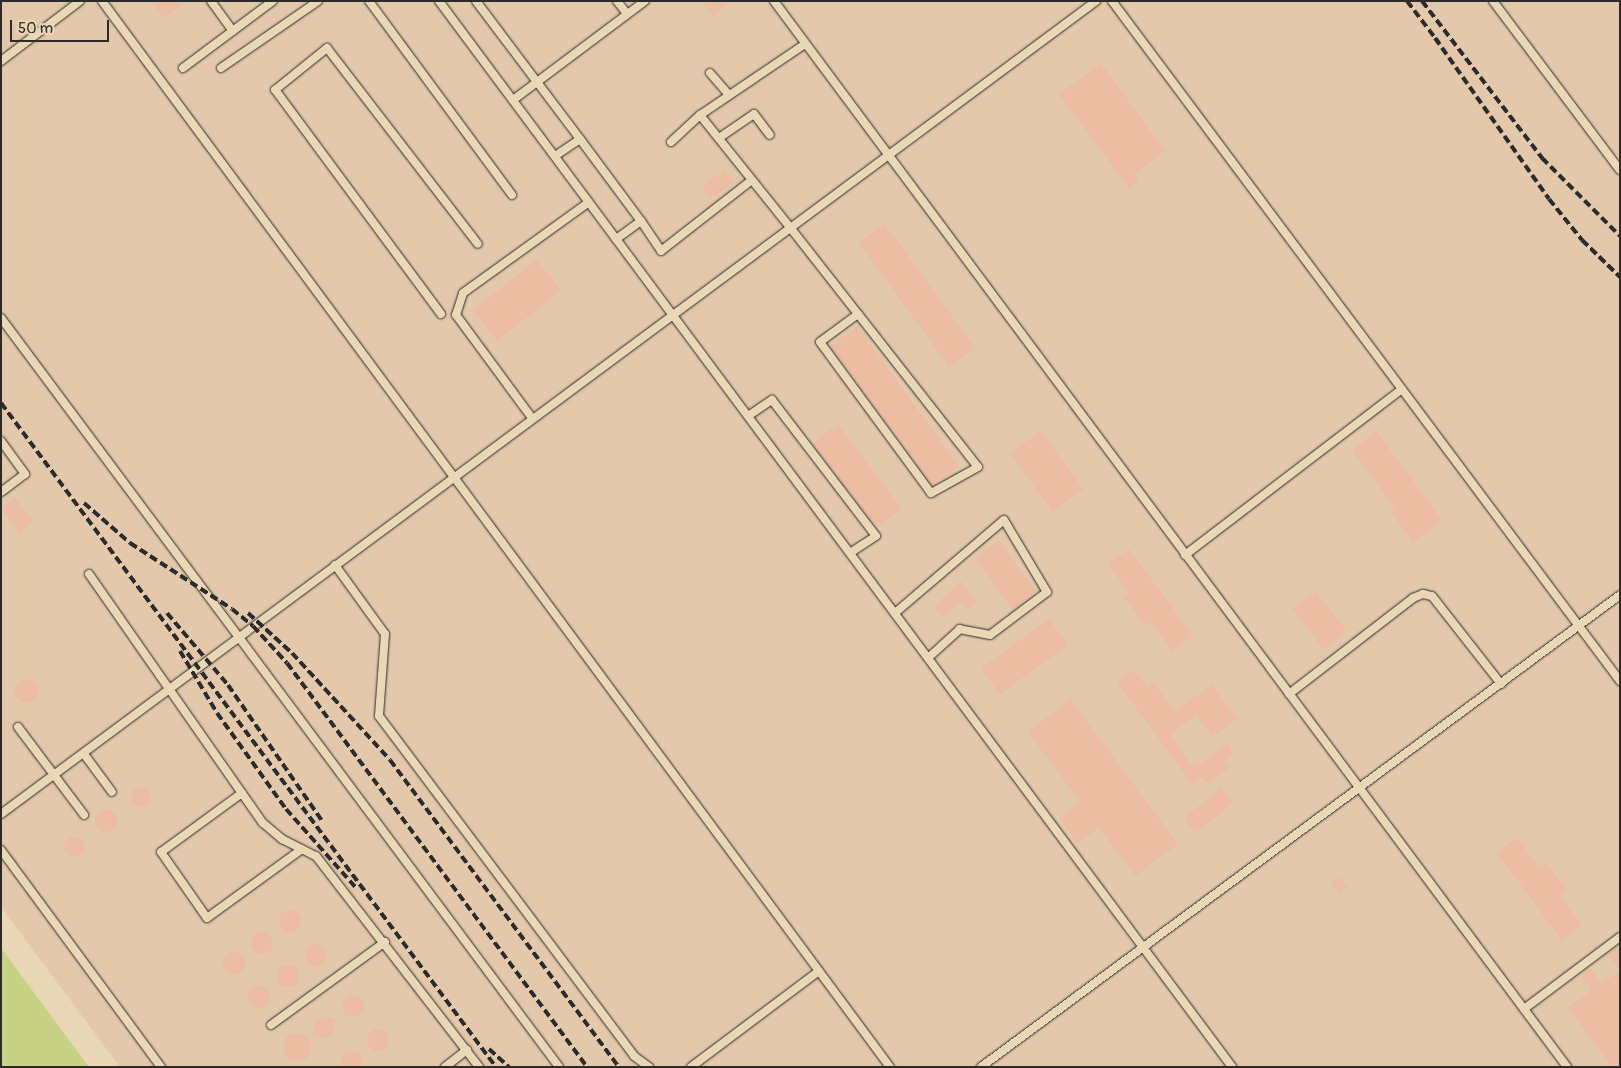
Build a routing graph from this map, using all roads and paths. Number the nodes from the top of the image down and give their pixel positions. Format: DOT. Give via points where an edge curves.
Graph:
graph roads {
  1 [pos="80,1"];
  2 [pos="102,1"];
  3 [pos="211,1"];
  4 [pos="273,1"];
  5 [pos="318,1"];
  6 [pos="369,1"];
  7 [pos="439,1"];
  8 [pos="476,1"];
  9 [pos="617,1"];
  10 [pos="645,1"];
  11 [pos="774,1"];
  12 [pos="1096,1"];
  13 [pos="1112,1"];
  14 [pos="1493,1"];
  15 [pos="627,14"];
  16 [pos="233,31"];
  17 [pos="805,44"];
  18 [pos="1,61"];
  19 [pos="183,68"];
  20 [pos="221,68"];
  21 [pos="710,73"];
  22 [pos="537,82"];
  23 [pos="729,95"];
  24 [pos="513,100"];
  25 [pos="700,115"];
  26 [pos="770,135"];
  27 [pos="719,138"];
  28 [pos="580,139"];
  29 [pos="671,142"];
  30 [pos="555,156"];
  31 [pos="888,156"];
  32 [pos="1619,169"];
  33 [pos="752,180"];
  34 [pos="512,195"];
  35 [pos="589,202"];
  36 [pos="640,221"];
  37 [pos="789,226"];
  38 [pos="616,239"];
  39 [pos="478,244"];
  40 [pos="441,314"];
  41 [pos="672,314"];
  42 [pos="858,314"];
  43 [pos="1,318"];
  44 [pos="1402,390"];
  45 [pos="748,416"];
  46 [pos="532,418"];
  47 [pos="1,441"];
  48 [pos="454,476"];
  49 [pos="1,492"];
  50 [pos="850,553"];
  51 [pos="1185,555"];
  52 [pos="334,565"];
  53 [pos="89,574"];
  54 [pos="1620,596"];
  55 [pos="895,613"];
  56 [pos="1579,626"];
  57 [pos="239,635"];
  58 [pos="928,658"];
  59 [pos="1620,681"];
  60 [pos="1501,684"];
  61 [pos="170,691"];
  62 [pos="1289,694"];
  63 [pos="18,727"];
  64 [pos="84,754"];
  65 [pos="53,776"];
  66 [pos="1360,789"];
  67 [pos="112,792"];
  68 [pos="242,793"];
  69 [pos="1,814"];
  70 [pos="84,815"];
  71 [pos="302,849"];
  72 [pos="1,850"];
  73 [pos="1620,937"];
  74 [pos="385,942"];
  75 [pos="1144,948"];
  76 [pos="819,971"];
  77 [pos="1524,1009"];
  78 [pos="271,1025"];
  79 [pos="467,1050"];
  80 [pos="161,1067"];
  81 [pos="445,1067"];
  82 [pos="479,1067"];
  83 [pos="559,1067"];
  84 [pos="649,1067"];
  85 [pos="691,1067"];
  86 [pos="890,1067"];
  87 [pos="981,1067"];
  88 [pos="1232,1067"];
  89 [pos="1566,1067"];
  1 -- 18 [label="lane"];
  2 -- 48 [label="lane"];
  3 -- 16 [label="lane"];
  4 -- 16 [label="lane"];
  5 -- 20 [label="lane"];
  6 -- 34 [label="lane"];
  7 -- 24 [label="lane"];
  8 -- 22 [label="lane"];
  9 -- 15 [label="lane"];
  10 -- 15 [label="lane"];
  11 -- 17 [label="lane"];
  12 -- 31 [label="lane"];
  13 -- 44 [label="lane"];
  14 -- 32 [label="lane"];
  15 -- 22 [label="lane"];
  16 -- 19 [label="lane"];
  17 -- 23 [label="lane"];
  17 -- 31 [label="lane"];
  21 -- 23 [label="lane"];
  22 -- 24 [label="lane"];
  22 -- 28 [label="lane"];
  23 -- 25 [label="lane"];
  24 -- 30 [label="lane"];
  25 -- 27 [label="lane"];
  25 -- 29 [label="lane"];
  26 -- 27 [label="lane" via="754,114"];
  27 -- 33 [label="lane"];
  28 -- 30 [label="lane"];
  28 -- 36 [label="lane"];
  30 -- 35 [label="lane"];
  31 -- 37 [label="lane"];
  31 -- 51 [label="lane"];
  33 -- 36 [label="lane" via="660,251"];
  33 -- 37 [label="lane"];
  35 -- 38 [label="lane"];
  35 -- 46 [label="lane" via="463,293 456,315"];
  36 -- 38 [label="lane"];
  37 -- 41 [label="lane"];
  37 -- 42 [label="lane"];
  38 -- 41 [label="lane"];
  39 -- 40 [label="lane" via="328,48 275,90"];
  41 -- 45 [label="lane"];
  41 -- 46 [label="lane"];
  42 -- 42 [label="lane" via="882,344 978,467 931,493 820,342"];
  43 -- 57 [label="lane"];
  44 -- 51 [label="lane"];
  44 -- 56 [label="lane"];
  45 -- 50 [label="lane"];
  45 -- 50 [label="lane" via="772,400 876,536"];
  46 -- 48 [label="lane"];
  47 -- 49 [label="lane" via="25,474"];
  48 -- 52 [label="lane"];
  48 -- 76 [label="lane"];
  50 -- 55 [label="lane"];
  51 -- 62 [label="lane"];
  52 -- 57 [label="lane"];
  52 -- 84 [label="lane" via="385,634 380,716 634,1056"];
  53 -- 61 [label="lane"];
  54 -- 56 [label="lane"];
  55 -- 58 [label="lane"];
  55 -- 58 [label="lane" via="1004,520 1047,592 990,634 960,630"];
  56 -- 59 [label="lane"];
  56 -- 60 [label="lane"];
  57 -- 61 [label="lane"];
  57 -- 83 [label="lane"];
  58 -- 75 [label="lane"];
  60 -- 62 [label="lane" via="1432,596 1423,594 1413,598"];
  60 -- 66 [label="lane"];
  61 -- 64 [label="lane"];
  61 -- 68 [label="lane"];
  62 -- 66 [label="lane"];
  63 -- 65 [label="lane"];
  64 -- 65 [label="lane"];
  64 -- 67 [label="lane"];
  65 -- 69 [label="lane"];
  65 -- 70 [label="lane"];
  66 -- 75 [label="lane"];
  66 -- 77 [label="lane"];
  68 -- 71 [label="lane" via="263,823"];
  68 -- 71 [label="lane" via="161,852 207,918"];
  71 -- 74 [label="lane" via="316,856"];
  72 -- 80 [label="lane"];
  73 -- 77 [label="lane"];
  74 -- 78 [label="lane"];
  74 -- 79 [label="lane"];
  75 -- 87 [label="lane"];
  75 -- 88 [label="lane"];
  76 -- 85 [label="lane"];
  76 -- 86 [label="lane"];
  77 -- 89 [label="lane"];
  79 -- 81 [label="lane"];
  79 -- 82 [label="lane"];
}
